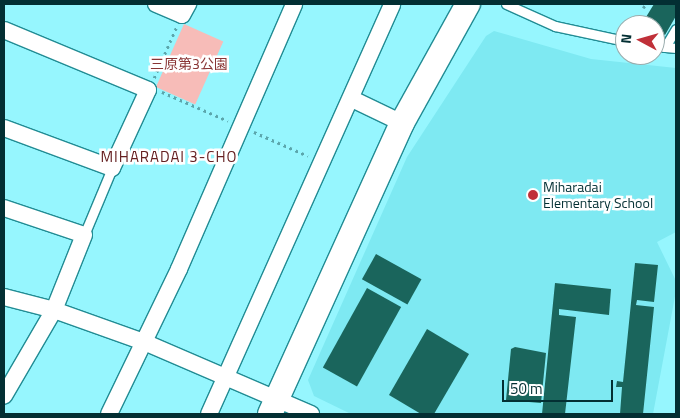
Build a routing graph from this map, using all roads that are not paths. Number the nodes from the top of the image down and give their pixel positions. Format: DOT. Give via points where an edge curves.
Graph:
graph roads {
  1 [pos="156,4"];
  2 [pos="294,4"];
  3 [pos="392,4"];
  4 [pos="468,4"];
  5 [pos="506,4"];
  6 [pos="185,10"];
  7 [pos="676,29"];
  8 [pos="4,30"];
  9 [pos="615,39"];
  10 [pos="665,47"];
  11 [pos="676,48"];
  12 [pos="352,99"];
  13 [pos="402,123"];
  14 [pos="4,128"];
  15 [pos="112,168"];
  16 [pos="4,208"];
  17 [pos="84,235"];
  18 [pos="4,297"];
  19 [pos="54,310"];
  20 [pos="144,342"];
  21 [pos="225,378"];
  22 [pos="4,395"];
  23 [pos="274,407"];
  24 [pos="109,414"];
  25 [pos="208,414"];
  26 [pos="311,414"];
  1 -- 6 [label="street"];
  2 -- 20 [label="street"];
  3 -- 12 [label="street"];
  4 -- 13 [label="street"];
  5 -- 9 [label="lane" via="555,26"];
  7 -- 10 [label="lane"];
  8 -- 15 [label="street" via="148,90"];
  10 -- 11 [label="lane"];
  12 -- 13 [label="street"];
  12 -- 21 [label="street"];
  13 -- 23 [label="street"];
  14 -- 15 [label="street"];
  15 -- 17 [label="lane"];
  16 -- 17 [label="street"];
  17 -- 19 [label="street"];
  18 -- 19 [label="street"];
  19 -- 20 [label="street"];
  19 -- 22 [label="street"];
  20 -- 21 [label="street"];
  20 -- 24 [label="street"];
  21 -- 23 [label="street"];
  21 -- 25 [label="street"];
  23 -- 26 [label="street"];
}
